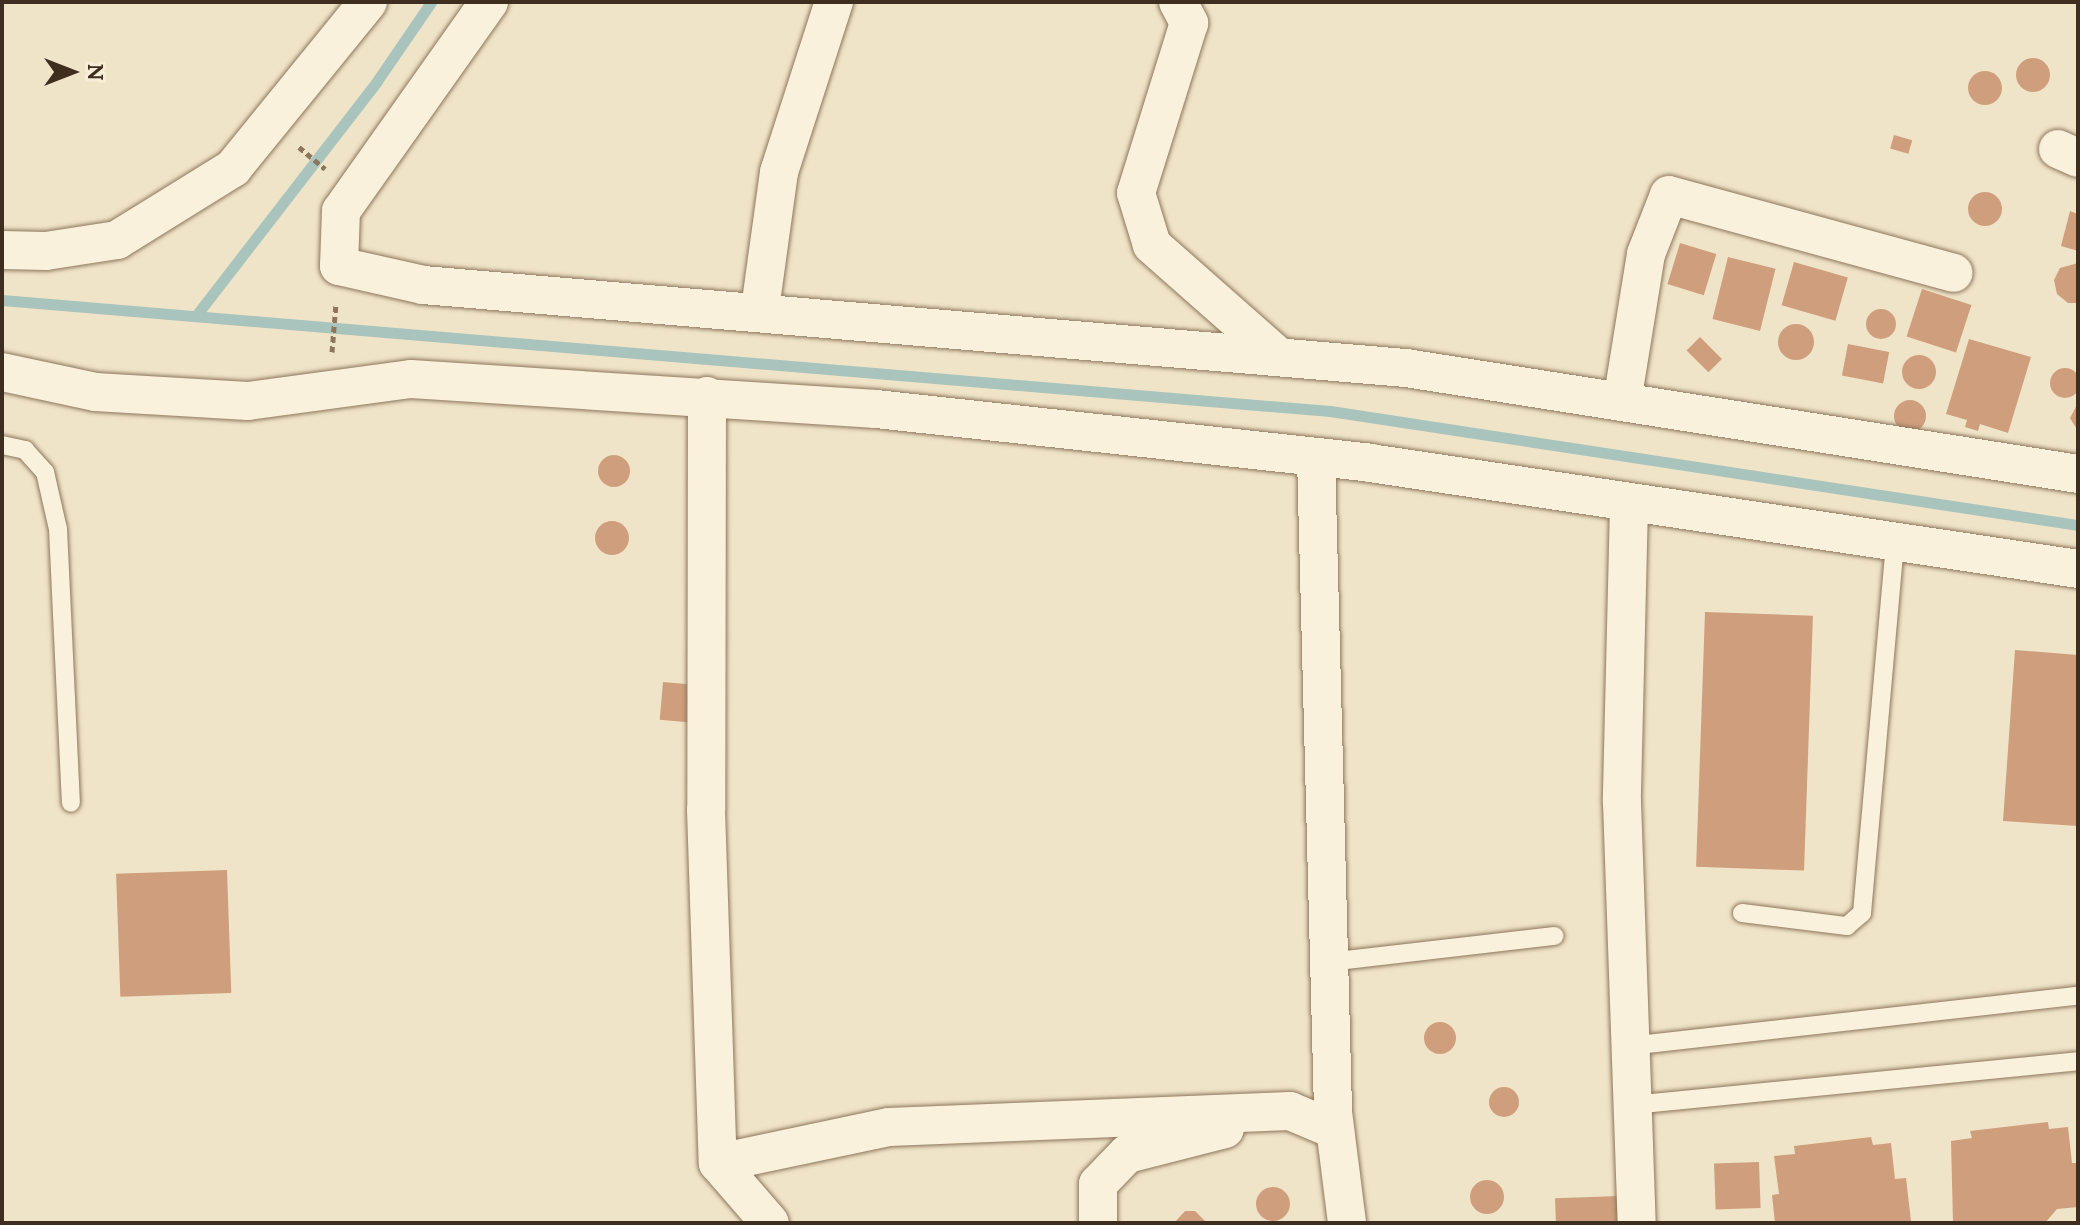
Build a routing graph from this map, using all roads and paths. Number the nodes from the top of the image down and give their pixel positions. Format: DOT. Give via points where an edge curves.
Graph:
graph roads {
  1 [pos="368,2"];
  2 [pos="489,2"];
  3 [pos="834,2"];
  4 [pos="1178,2"];
  5 [pos="289,139"];
  6 [pos="335,179"];
  7 [pos="2,250"];
  8 [pos="1954,273"];
  9 [pos="337,287"];
  10 [pos="760,309"];
  11 [pos="1278,356"];
  12 [pos="331,359"];
  13 [pos="2,372"];
  14 [pos="707,396"];
  15 [pos="1622,402"];
  16 [pos="2,445"];
  17 [pos="1316,457"];
  18 [pos="2078,474"];
  19 [pos="1629,505"];
  20 [pos="1895,545"];
  21 [pos="2078,569"];
  22 [pos="71,803"];
  23 [pos="1742,913"];
  24 [pos="1555,936"];
  25 [pos="1329,962"];
  26 [pos="2078,996"];
  27 [pos="1629,1046"];
  28 [pos="2078,1061"];
  29 [pos="1632,1105"];
  30 [pos="1290,1111"];
  31 [pos="1335,1130"];
  32 [pos="718,1163"];
  33 [pos="770,1223"];
  34 [pos="1098,1223"];
  35 [pos="1347,1223"];
  36 [pos="1637,1223"];
  1 -- 7 [label="street" via="233,168 117,240 46,251"];
  2 -- 10 [label="street" via="341,211 339,266 423,285"];
  3 -- 10 [label="street" via="779,172"];
  4 -- 11 [label="street" via="1189,23 1136,193 1152,245"];
  5 -- 6 [label="path"];
  8 -- 15 [label="street" via="1669,195 1646,254"];
  9 -- 12 [label="path"];
  10 -- 11 [label="street"];
  11 -- 15 [label="street" via="1406,368"];
  13 -- 14 [label="street" via="95,392 248,401 411,379"];
  14 -- 17 [label="street"];
  14 -- 32 [label="street" via="706,810"];
  15 -- 18 [label="street"];
  16 -- 22 [label="lane" via="25,450 45,472 58,529"];
  17 -- 19 [label="street"];
  17 -- 25 [label="street"];
  19 -- 20 [label="street"];
  19 -- 27 [label="street" via="1622,802"];
  20 -- 21 [label="street"];
  20 -- 23 [label="lane" via="1862,913 1847,926"];
  24 -- 25 [label="lane"];
  25 -- 31 [label="street"];
  26 -- 27 [label="lane"];
  27 -- 29 [label="street"];
  28 -- 29 [label="lane"];
  29 -- 36 [label="street"];
  30 -- 31 [label="street"];
  30 -- 32 [label="street" via="889,1127"];
  30 -- 34 [label="street" via="1127,1154 1098,1184"];
  31 -- 35 [label="street"];
  32 -- 33 [label="street"];
}
